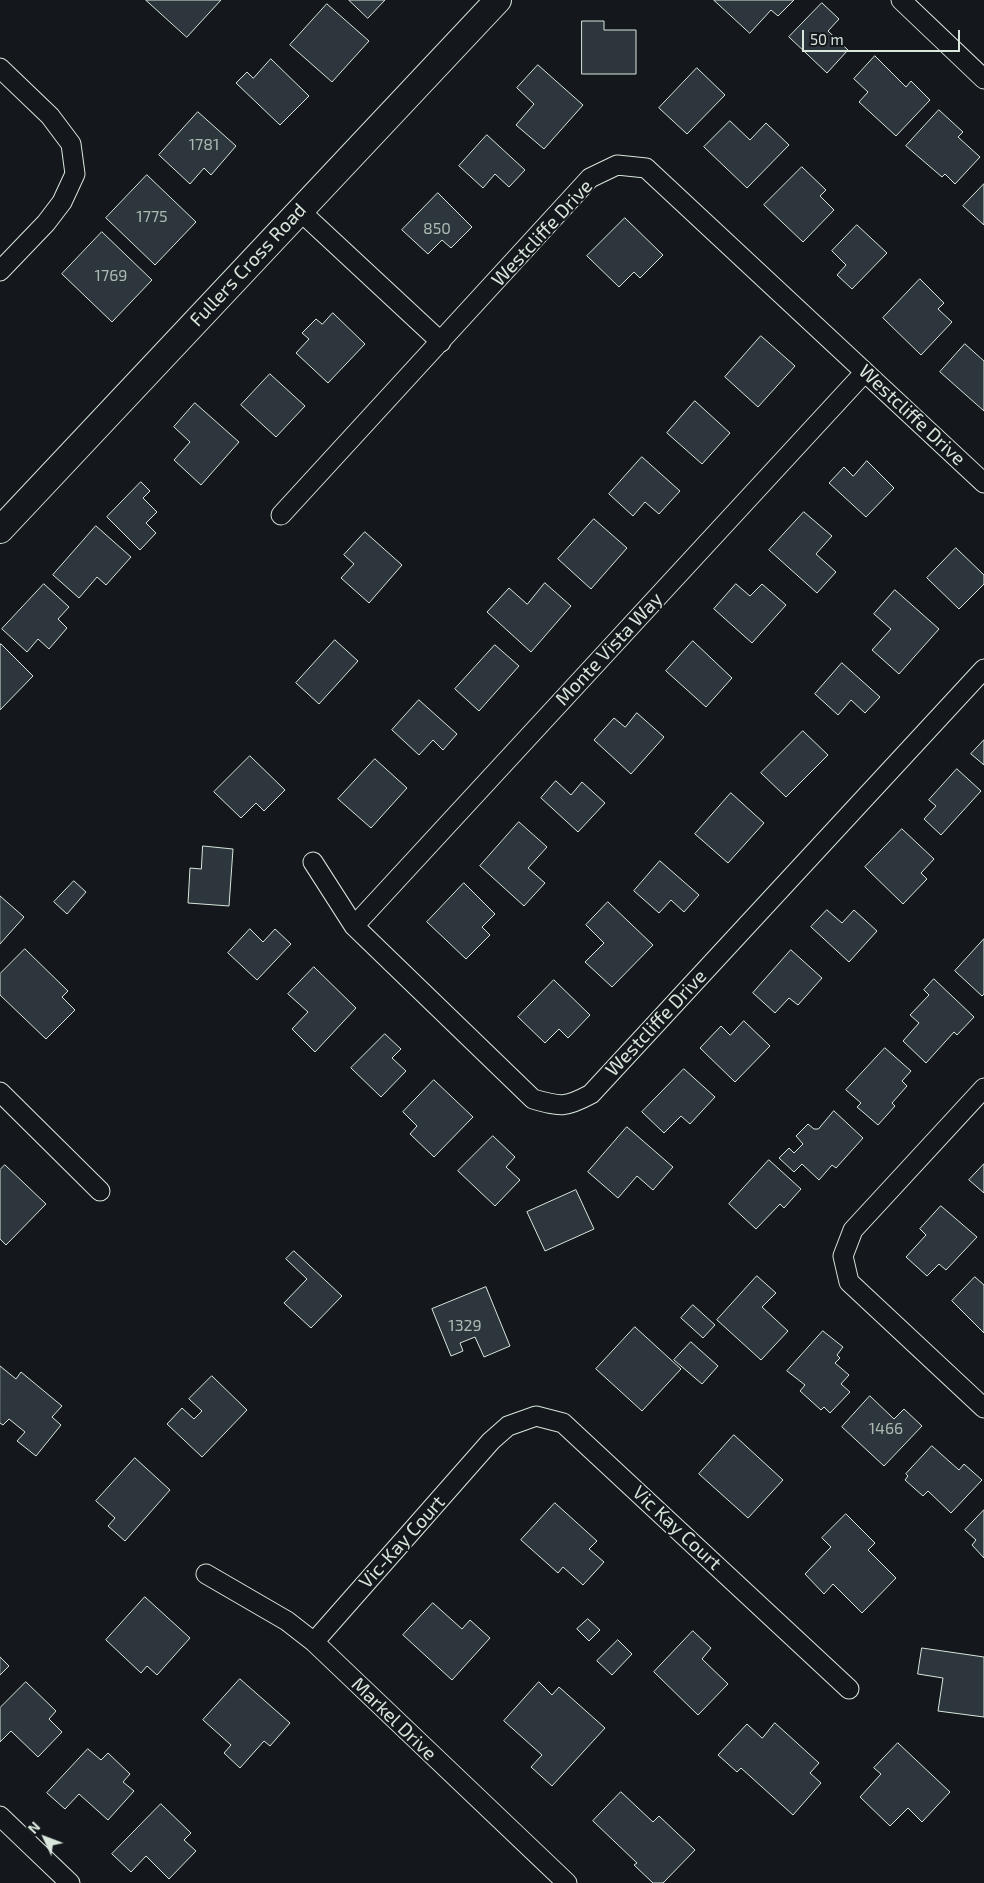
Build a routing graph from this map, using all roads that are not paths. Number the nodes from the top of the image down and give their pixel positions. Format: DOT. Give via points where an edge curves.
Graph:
graph roads {
  1 [pos="498,0"];
  2 [pos="901,0"];
  3 [pos="0,68"];
  4 [pos="984,79"];
  5 [pos="299,210"];
  6 [pos="0,271"];
  7 [pos="441,342"];
  8 [pos="865,372"];
  9 [pos="984,483"];
  10 [pos="281,515"];
  11 [pos="0,530"];
  12 [pos="984,669"];
  13 [pos="313,862"];
  14 [pos="354,926"];
  15 [pos="984,1088"];
  16 [pos="0,1092"];
  17 [pos="100,1191"];
  18 [pos="984,1408"];
  19 [pos="491,1442"];
  20 [pos="206,1574"];
  21 [pos="314,1642"];
  22 [pos="849,1689"];
  23 [pos="0,1816"];
  24 [pos="70,1883"];
  25 [pos="567,1883"];
  1 -- 5 [label="street, Fullers Cross Road"];
  2 -- 4 [label="street"];
  3 -- 6 [label="street" via="50,116 71,144 74,174 62,202 46,223"];
  5 -- 7 [label="street"];
  5 -- 11 [label="street, Fullers Cross Road"];
  7 -- 8 [label="street, Westcliffe Drive" via="590,178 617,166 646,168"];
  7 -- 10 [label="street, Westcliffe Drive"];
  8 -- 9 [label="street, Westcliffe Drive"];
  8 -- 14 [label="street, Monte Vista Way"];
  12 -- 14 [label="street, Westcliffe Drive" via="591,1094 571,1105 533,1099"];
  13 -- 14 [label="street, Westcliffe Drive"];
  15 -- 18 [label="street" via="853,1230 843,1256 849,1282"];
  16 -- 17 [label="street"];
  19 -- 21 [label="street, Vic-Kay Court"];
  19 -- 22 [label="street, Vic Kay Court" via="508,1426 536,1416 563,1423"];
  20 -- 21 [label="street, Markel Drive" via="288,1621"];
  21 -- 25 [label="street, Markel Drive"];
  23 -- 24 [label="street"];
}
